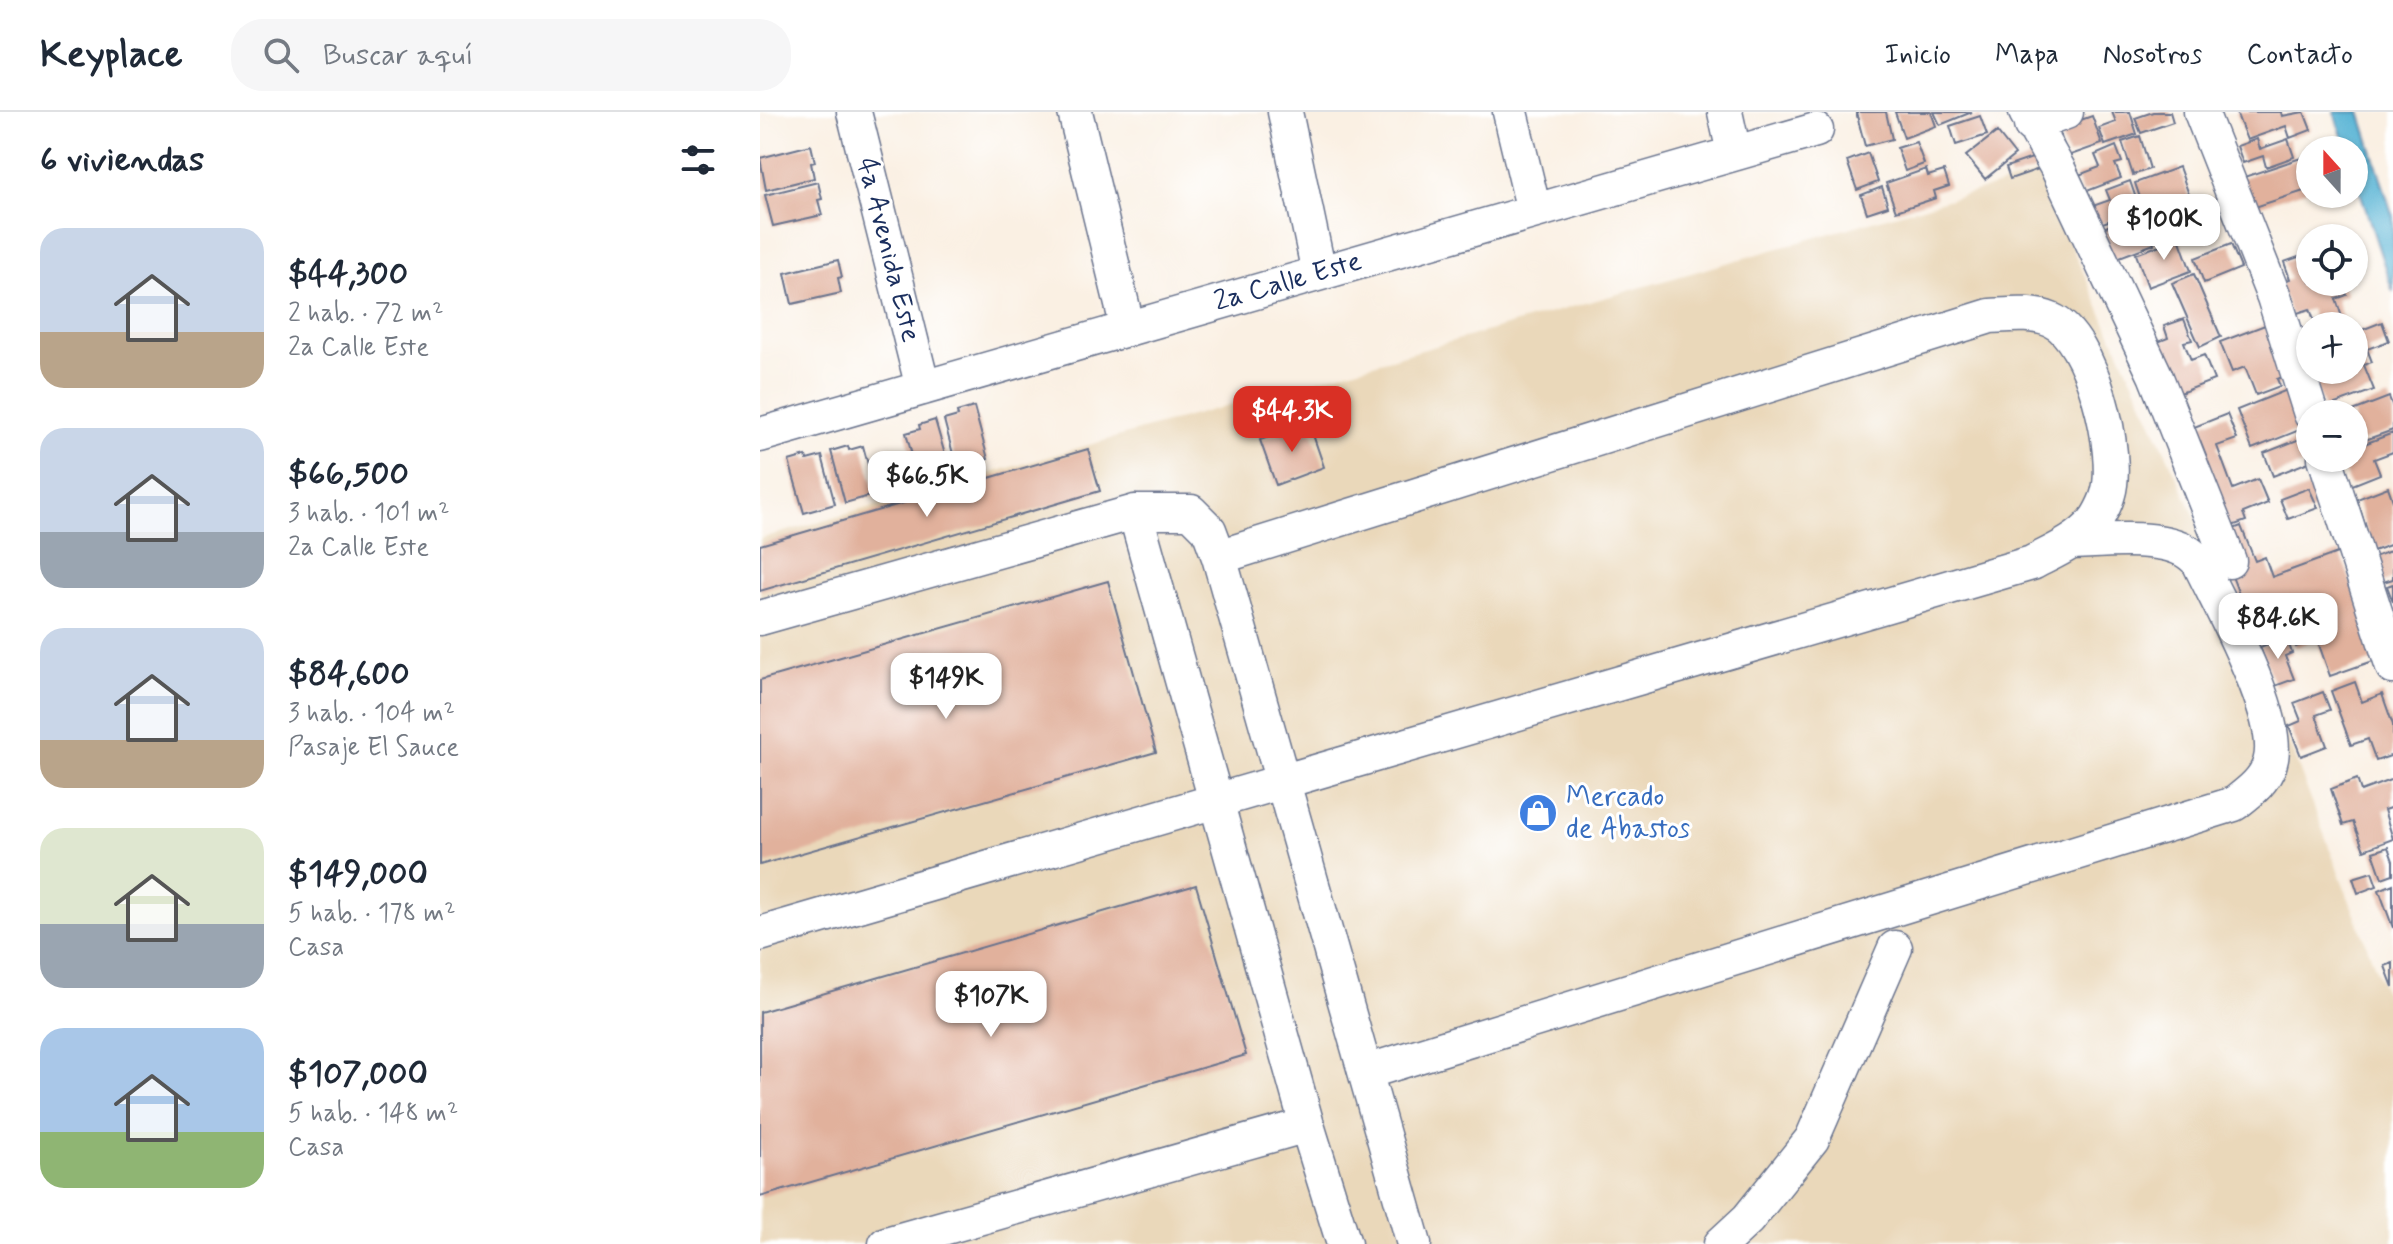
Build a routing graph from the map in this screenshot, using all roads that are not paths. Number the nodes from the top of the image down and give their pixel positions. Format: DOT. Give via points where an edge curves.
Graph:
graph roads {
  1 [pos="854,112"];
  2 [pos="1075,112"];
  3 [pos="1285,112"];
  4 [pos="1510,112"];
  5 [pos="1725,112"];
  6 [pos="2066,112"];
  7 [pos="2201,112"];
  8 [pos="2028,118"];
  9 [pos="1816,130"];
  10 [pos="1734,153"];
  11 [pos="1534,211"];
  12 [pos="1319,273"];
  13 [pos="1128,329"];
  14 [pos="923,388"];
  15 [pos="2307,400"];
  16 [pos="760,435"];
  17 [pos="2330,472"];
  18 [pos="1135,512"];
  19 [pos="2071,542"];
  20 [pos="1219,557"];
  21 [pos="2229,561"];
  22 [pos="760,618"];
  23 [pos="2393,667"];
  24 [pos="1281,781"];
  25 [pos="1216,802"];
  26 [pos="760,934"];
  27 [pos="1895,948"];
  28 [pos="1366,1072"];
  29 [pos="1307,1125"];
  30 [pos="886,1244"];
  31 [pos="1344,1244"];
  32 [pos="1414,1244"];
  33 [pos="1721,1244"];
  1 -- 14 [label="street, 4a Avenida Este"];
  2 -- 13 [label="street"];
  3 -- 12 [label="street"];
  4 -- 11 [label="street"];
  5 -- 10 [label="street"];
  6 -- 8 [label="street"];
  7 -- 15 [label="street" via="2274,297"];
  8 -- 21 [label="street" via="2058,169 2155,375"];
  9 -- 10 [label="street, 2a Calle Este"];
  10 -- 11 [label="street, 2a Calle Este"];
  11 -- 12 [label="street, 2a Calle Este"];
  12 -- 13 [label="street, 2a Calle Este"];
  13 -- 14 [label="street, 2a Calle Este"];
  14 -- 16 [label="street, 2a Calle Este"];
  17 -- 23 [label="street"];
  18 -- 20 [label="street" via="1191,512 1209,530"];
  18 -- 22 [label="street"];
  18 -- 25 [label="street"];
  19 -- 20 [label="street" via="2094,522 2109,493 2110,438 2090,368 2074,342 2054,320 2025,314 1990,316"];
  19 -- 24 [label="street" via="2032,563"];
  19 -- 28 [label="street" via="2166,544 2199,562 2260,693 2271,734 2270,763 2257,787 2234,804"];
  20 -- 24 [label="street"];
  24 -- 25 [label="street"];
  24 -- 28 [label="street"];
  25 -- 26 [label="street"];
  25 -- 29 [label="street"];
  27 -- 33 [label="street" via="1812,1139 1748,1219"];
  28 -- 32 [label="street"];
  29 -- 30 [label="street"];
  29 -- 31 [label="street"];
}
